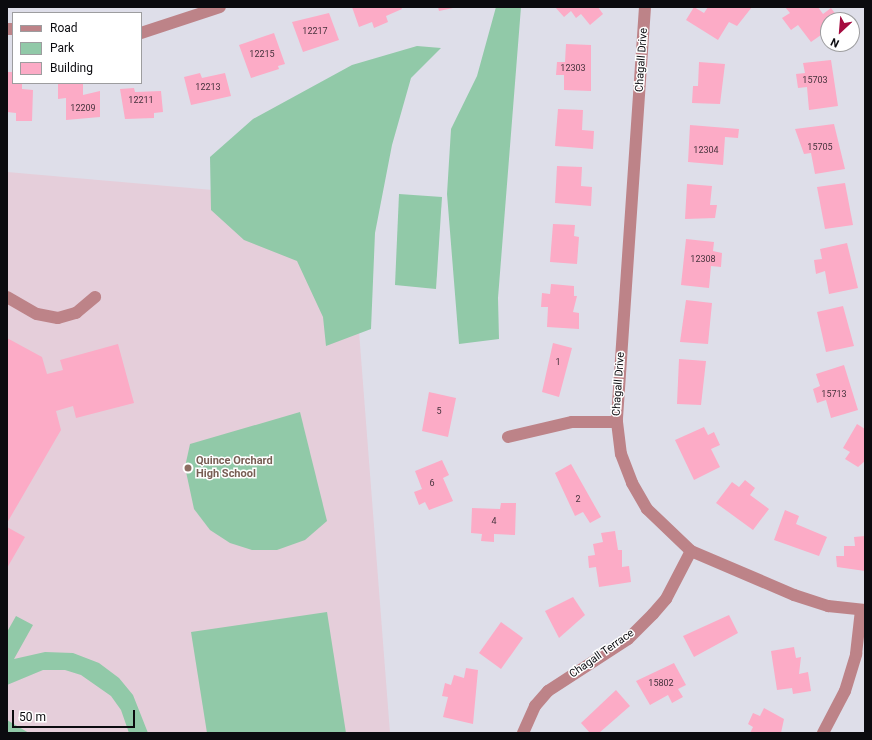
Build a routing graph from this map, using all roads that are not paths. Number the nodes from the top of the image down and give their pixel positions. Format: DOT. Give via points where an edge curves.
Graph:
graph roads {
  1 [pos="220,7"];
  2 [pos="645,7"];
  3 [pos="142,33"];
  4 [pos="7,297"];
  5 [pos="95,297"];
  6 [pos="617,422"];
  7 [pos="508,437"];
  8 [pos="691,551"];
  9 [pos="863,610"];
  10 [pos="523,733"];
  11 [pos="823,733"];
  1 -- 3 [label="street"];
  2 -- 6 [label="street, Chagall Drive"];
  4 -- 5 [label="street" via="37,314 58,318 76,313"];
  6 -- 7 [label="street" via="572,422"];
  6 -- 8 [label="street, Chagall Drive" via="621,454 632,483 647,509"];
  8 -- 9 [label="street, Chagall Drive" via="794,595 828,606"];
  8 -- 10 [label="street, Chagall Terrace" via="666,599 653,614 628,638 548,691 535,706"];
  9 -- 11 [label="street" via="856,654 847,684"];
}
